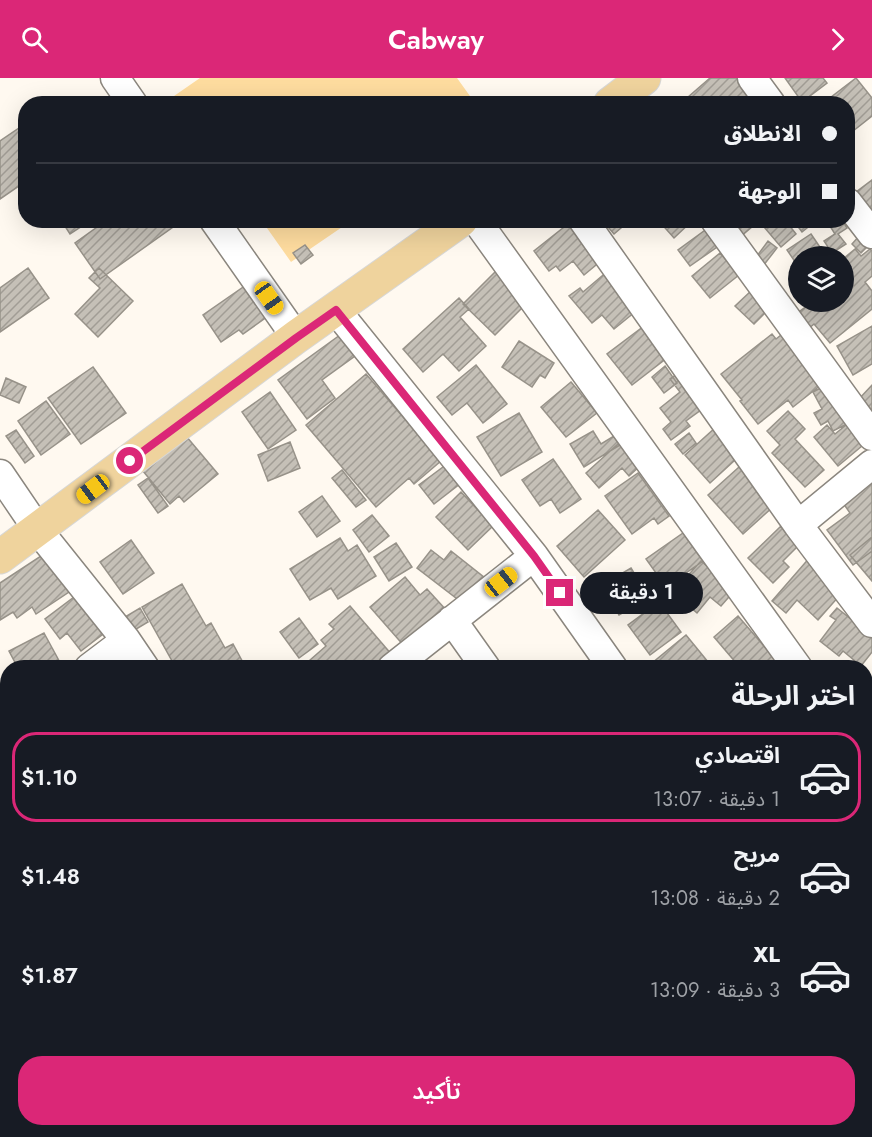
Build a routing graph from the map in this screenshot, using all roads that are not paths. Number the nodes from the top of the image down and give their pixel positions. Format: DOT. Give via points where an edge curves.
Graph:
graph roads {
  1 [pos="115,78"];
  2 [pos="752,78"];
  3 [pos="127,96"];
  4 [pos="765,96"];
  5 [pos="855,212"];
  6 [pos="220,228"];
  7 [pos="450,228"];
  8 [pos="482,228"];
  9 [pos="589,228"];
  10 [pos="721,228"];
  11 [pos="872,234"];
  12 [pos="336,310"];
  13 [pos="296,338"];
  14 [pos="872,436"];
  15 [pos="872,464"];
  16 [pos="0,474"];
  17 [pos="798,525"];
  18 [pos="38,530"];
  19 [pos="534,556"];
  20 [pos="0,557"];
  21 [pos="452,620"];
  22 [pos="872,623"];
  23 [pos="126,640"];
  24 [pos="100,660"];
  25 [pos="140,660"];
  26 [pos="402,660"];
  27 [pos="480,660"];
  28 [pos="607,660"];
  29 [pos="792,660"];
  1 -- 3 [label="street"];
  2 -- 4 [label="street"];
  5 -- 11 [label="street"];
  6 -- 13 [label="street"];
  7 -- 12 [label="main road"];
  8 -- 29 [label="street"];
  9 -- 17 [label="street"];
  10 -- 14 [label="street"];
  12 -- 13 [label="main road"];
  12 -- 19 [label="street"];
  13 -- 18 [label="main road"];
  15 -- 17 [label="street"];
  16 -- 18 [label="street"];
  17 -- 22 [label="street"];
  18 -- 20 [label="main road"];
  18 -- 23 [label="street"];
  19 -- 21 [label="street"];
  19 -- 28 [label="street"];
  21 -- 26 [label="street"];
  21 -- 27 [label="street"];
  23 -- 24 [label="street"];
  23 -- 25 [label="street"];
}
